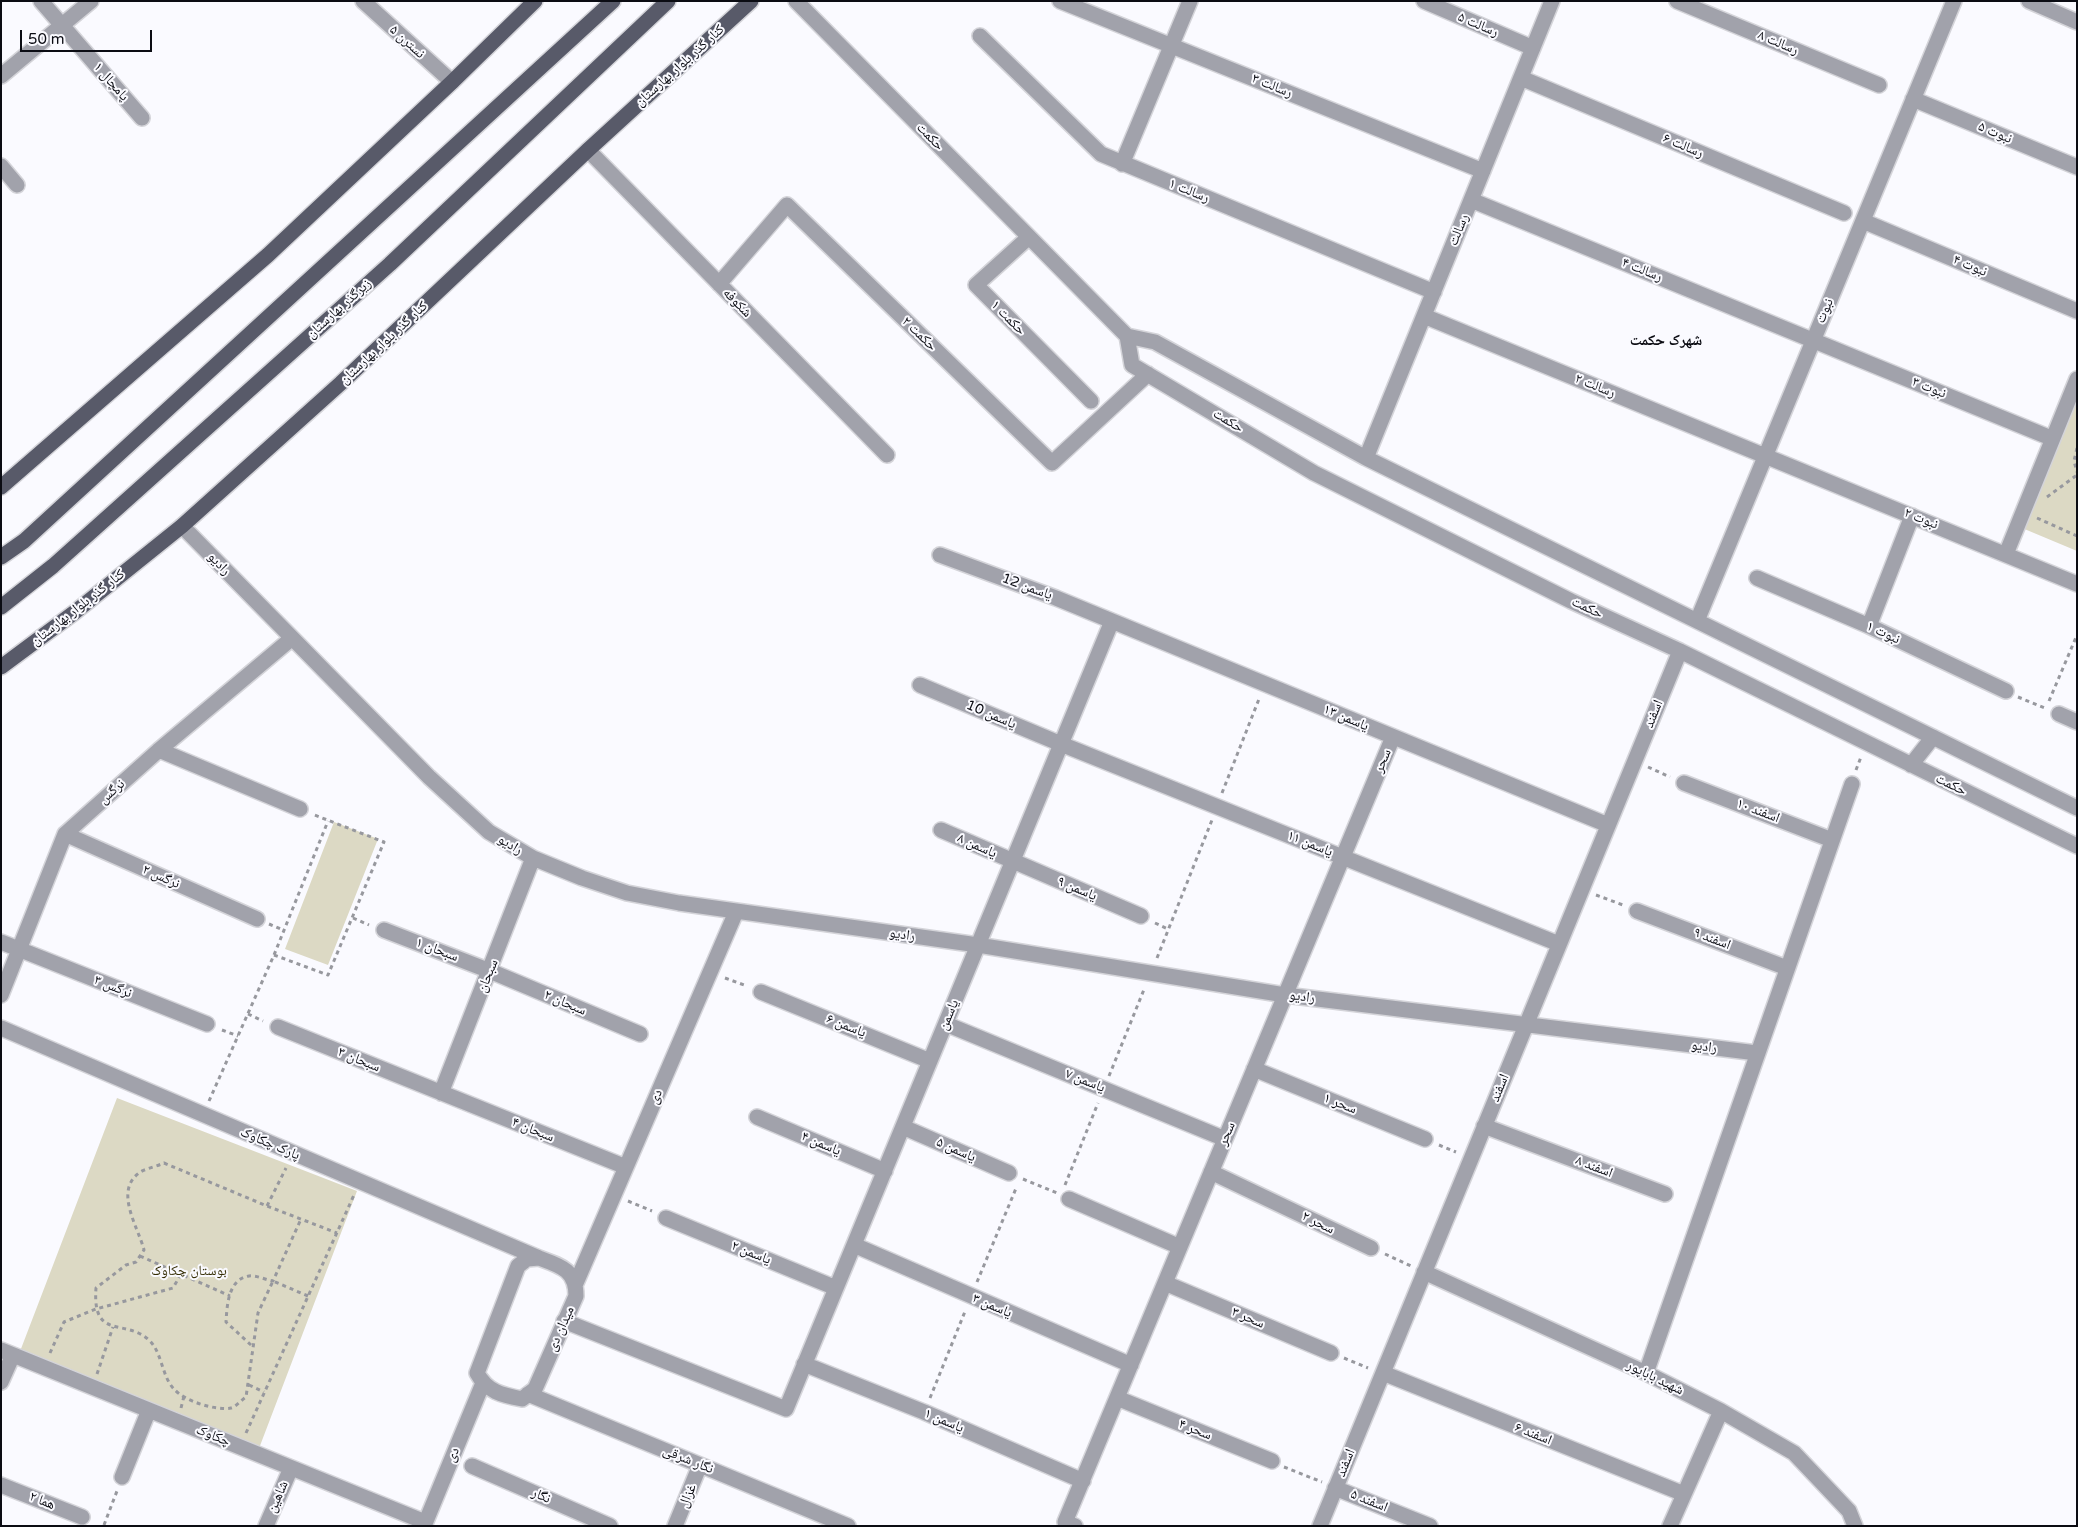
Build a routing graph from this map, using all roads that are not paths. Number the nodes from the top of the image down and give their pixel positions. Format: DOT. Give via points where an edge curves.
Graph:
graph roads {
  1 [pos="42,1"];
  2 [pos="91,1"];
  3 [pos="363,1"];
  4 [pos="535,1"];
  5 [pos="613,1"];
  6 [pos="668,1"];
  7 [pos="751,1"];
  8 [pos="796,1"];
  9 [pos="1060,1"];
  10 [pos="1190,1"];
  11 [pos="1424,1"];
  12 [pos="1552,1"];
  13 [pos="1677,1"];
  14 [pos="1954,1"];
  15 [pos="2029,1"];
  16 [pos="2077,22"];
  17 [pos="62,25"];
  18 [pos="980,36"];
  19 [pos="1171,46"];
  20 [pos="1533,48"];
  21 [pos="1,76"];
  22 [pos="1521,78"];
  23 [pos="452,82"];
  24 [pos="1879,85"];
  25 [pos="1913,99"];
  26 [pos="142,118"];
  27 [pos="588,150"];
  28 [pos="1122,164"];
  29 [pos="1,166"];
  30 [pos="2077,167"];
  31 [pos="1484,171"];
  32 [pos="17,185"];
  33 [pos="1471,200"];
  34 [pos="1844,213"];
  35 [pos="1863,221"];
  36 [pos="1029,237"];
  37 [pos="719,284"];
  38 [pos="1434,292"];
  39 [pos="2077,311"];
  40 [pos="1424,316"];
  41 [pos="1127,336"];
  42 [pos="1813,340"];
  43 [pos="1148,374"];
  44 [pos="2077,379"];
  45 [pos="1091,402"];
  46 [pos="2046,436"];
  47 [pos="886,455"];
  48 [pos="1765,456"];
  49 [pos="1366,458"];
  50 [pos="1,487"];
  51 [pos="1912,516"];
  52 [pos="182,526"];
  53 [pos="2006,554"];
  54 [pos="940,556"];
  55 [pos="1,558"];
  56 [pos="1758,578"];
  57 [pos="2077,584"];
  58 [pos="1,606"];
  59 [pos="1112,621"];
  60 [pos="1697,621"];
  61 [pos="1869,626"];
  62 [pos="291,638"];
  63 [pos="1680,651"];
  64 [pos="1,667"];
  65 [pos="920,685"];
  66 [pos="2006,691"];
  67 [pos="2053,711"];
  68 [pos="2077,722"];
  69 [pos="1393,737"];
  70 [pos="1933,737"];
  71 [pos="1061,744"];
  72 [pos="159,750"];
  73 [pos="1911,765"];
  74 [pos="1684,783"];
  75 [pos="1852,784"];
  76 [pos="2077,808"];
  77 [pos="300,809"];
  78 [pos="1608,825"];
  79 [pos="941,830"];
  80 [pos="65,834"];
  81 [pos="1832,840"];
  82 [pos="2077,846"];
  83 [pos="1343,857"];
  84 [pos="533,858"];
  85 [pos="1013,862"];
  86 [pos="1637,911"];
  87 [pos="736,912"];
  88 [pos="1141,916"];
  89 [pos="257,920"];
  90 [pos="384,930"];
  91 [pos="1,942"];
  92 [pos="1559,944"];
  93 [pos="978,945"];
  94 [pos="19,949"];
  95 [pos="1787,968"];
  96 [pos="490,971"];
  97 [pos="761,992"];
  98 [pos="1,995"];
  99 [pos="1285,995"];
  100 [pos="207,1024"];
  101 [pos="946,1024"];
  102 [pos="1526,1026"];
  103 [pos="278,1027"];
  104 [pos="1,1028"];
  105 [pos="640,1034"];
  106 [pos="1757,1053"];
  107 [pos="930,1061"];
  108 [pos="1254,1069"];
  109 [pos="441,1093"];
  110 [pos="756,1117"];
  111 [pos="1484,1126"];
  112 [pos="903,1127"];
  113 [pos="1225,1139"];
  114 [pos="1425,1140"];
  115 [pos="626,1167"];
  116 [pos="885,1171"];
  117 [pos="1212,1172"];
  118 [pos="1009,1173"];
  119 [pos="1665,1194"];
  120 [pos="1064,1197"];
  121 [pos="666,1218"];
  122 [pos="854,1245"];
  123 [pos="1180,1247"];
  124 [pos="1371,1248"];
  125 [pos="539,1258"];
  126 [pos="1424,1272"];
  127 [pos="576,1283"];
  128 [pos="1165,1283"];
  129 [pos="836,1288"];
  130 [pos="564,1322"];
  131 [pos="7,1352"];
  132 [pos="1332,1353"];
  133 [pos="804,1364"];
  134 [pos="1131,1365"];
  135 [pos="1383,1373"];
  136 [pos="1646,1373"];
  137 [pos="1,1382"];
  138 [pos="483,1383"];
  139 [pos="528,1394"];
  140 [pos="1117,1398"];
  141 [pos="149,1410"];
  142 [pos="1721,1411"];
  143 [pos="1272,1462"];
  144 [pos="700,1465"];
  145 [pos="472,1466"];
  146 [pos="291,1468"];
  147 [pos="122,1477"];
  148 [pos="1082,1481"];
  149 [pos="1,1485"];
  150 [pos="1336,1488"];
  151 [pos="1684,1494"];
  152 [pos="82,1517"];
  153 [pos="424,1524"];
  154 [pos="266,1526"];
  155 [pos="610,1526"];
  156 [pos="675,1526"];
  157 [pos="848,1526"];
  158 [pos="1074,1526"];
  159 [pos="1320,1526"];
  160 [pos="1430,1526"];
  161 [pos="1670,1526"];
  162 [pos="1855,1526"];
  1 -- 17 [label="street, پامچال ۱"];
  2 -- 17 [label="street"];
  3 -- 23 [label="street, نسترن ۵"];
  4 -- 23 [label="main road"];
  5 -- 55 [label="main road" via="24,541"];
  6 -- 58 [label="main road, زیرگذر بهارستان" via="390,264 54,566"];
  7 -- 27 [label="main road, کنار گذر بلوار بهارستان"];
  8 -- 36 [label="street, حکمت"];
  9 -- 19 [label="street, رسالت ۳"];
  10 -- 19 [label="street"];
  11 -- 20 [label="street, رسالت ۵"];
  12 -- 20 [label="street, رسالت"];
  13 -- 24 [label="street, رسالت ۸"];
  14 -- 25 [label="street, نبوت"];
  15 -- 16 [label="street"];
  17 -- 21 [label="street"];
  17 -- 26 [label="street, پامچال ۱"];
  18 -- 28 [label="street, رسالت ۱" via="1101,154"];
  19 -- 28 [label="street"];
  19 -- 31 [label="street, رسالت ۳"];
  20 -- 22 [label="street, رسالت"];
  22 -- 31 [label="street, رسالت"];
  22 -- 34 [label="street, رسالت ۶"];
  23 -- 50 [label="main road" via="268,255"];
  25 -- 30 [label="street, نبوت ۵"];
  25 -- 35 [label="street, نبوت"];
  27 -- 37 [label="street, شکوفه"];
  27 -- 52 [label="main road, کنار گذر بلوار بهارستان" via="341,383"];
  28 -- 38 [label="street, رسالت ۱"];
  29 -- 32 [label="street"];
  31 -- 33 [label="street, رسالت"];
  33 -- 38 [label="street, رسالت"];
  33 -- 42 [label="street, رسالت ۴"];
  35 -- 39 [label="street, نبوت ۴"];
  35 -- 42 [label="street, نبوت"];
  36 -- 41 [label="street, حکمت"];
  36 -- 45 [label="street, حکمت ۱" via="976,286"];
  37 -- 43 [label="street, حکمت ۲" via="787,205 1052,463"];
  37 -- 47 [label="street, شکوفه"];
  38 -- 40 [label="street, رسالت"];
  40 -- 48 [label="street, رسالت ۲"];
  40 -- 49 [label="street, رسالت"];
  41 -- 43 [label="street, حکمت" via="1132,365"];
  41 -- 49 [label="street" via="1156,342"];
  42 -- 46 [label="street, نبوت ۳"];
  42 -- 48 [label="street, نبوت"];
  43 -- 63 [label="street, حکمت" via="1314,473 1571,601"];
  44 -- 53 [label="street"];
  48 -- 51 [label="street, نبوت ۲"];
  48 -- 60 [label="street, نبوت"];
  49 -- 60 [label="street"];
  51 -- 53 [label="street, نبوت ۲"];
  51 -- 61 [label="street"];
  52 -- 62 [label="street, رادیو"];
  52 -- 64 [label="main road, کنار گذر بلوار بهارستان"];
  53 -- 57 [label="street, نبوت ۲"];
  54 -- 59 [label="street, یاسمن 12"];
  56 -- 61 [label="street, نبوت ۱"];
  59 -- 69 [label="street, یاسمن ۱۳"];
  59 -- 71 [label="street, یاسمن"];
  60 -- 70 [label="street"];
  61 -- 66 [label="street, نبوت ۱"];
  62 -- 72 [label="street, نرگس"];
  62 -- 84 [label="street, رادیو" via="468,814 488,832"];
  63 -- 73 [label="street, حکمت"];
  63 -- 78 [label="street, اسفند"];
  65 -- 71 [label="street, یاسمن 10"];
  67 -- 68 [label="street"];
  69 -- 78 [label="street, یاسمن ۱۳"];
  69 -- 83 [label="street, سحر"];
  70 -- 73 [label="street"];
  70 -- 76 [label="street"];
  71 -- 83 [label="street, یاسمن ۱۱"];
  71 -- 85 [label="street, یاسمن"];
  72 -- 77 [label="street"];
  72 -- 80 [label="street, نرگس"];
  73 -- 82 [label="street, حکمت"];
  74 -- 81 [label="street, اسفند ۱۰"];
  75 -- 81 [label="street"];
  78 -- 92 [label="street, اسفند"];
  79 -- 85 [label="street, یاسمن ۸"];
  80 -- 89 [label="street, نرگس ۲"];
  80 -- 94 [label="street, نرگس"];
  81 -- 95 [label="street"];
  83 -- 92 [label="street, یاسمن ۱۱"];
  83 -- 99 [label="street, سحر"];
  84 -- 87 [label="street, رادیو" via="627,893"];
  84 -- 96 [label="street, سبحان"];
  85 -- 88 [label="street, یاسمن ۹"];
  85 -- 93 [label="street, یاسمن"];
  86 -- 95 [label="street, اسفند ۹"];
  87 -- 93 [label="street, رادیو"];
  87 -- 115 [label="street, دی"];
  90 -- 96 [label="street, سبحان ۱"];
  91 -- 94 [label="street, نرگس ۳"];
  92 -- 102 [label="street, اسفند"];
  93 -- 99 [label="street, رادیو"];
  93 -- 101 [label="street, یاسمن"];
  94 -- 98 [label="street, نرگس"];
  94 -- 100 [label="street, نرگس ۳"];
  95 -- 106 [label="street"];
  96 -- 105 [label="street, سبحان ۲"];
  96 -- 109 [label="street, سبحان"];
  97 -- 107 [label="street, یاسمن ۶"];
  99 -- 102 [label="street, رادیو"];
  99 -- 108 [label="street, سحر"];
  101 -- 107 [label="street, یاسمن"];
  101 -- 113 [label="street, یاسمن ۷"];
  102 -- 106 [label="street, رادیو"];
  102 -- 111 [label="street, اسفند"];
  103 -- 109 [label="street, سبحان ۳"];
  104 -- 125 [label="street, پارک چکاوک"];
  106 -- 136 [label="street"];
  107 -- 112 [label="street, یاسمن"];
  108 -- 113 [label="street, سحر"];
  108 -- 114 [label="street, سحر ۱"];
  109 -- 115 [label="street, سبحان ۴"];
  110 -- 116 [label="street, یاسمن ۴"];
  111 -- 119 [label="street, اسفند ۸"];
  111 -- 126 [label="street, اسفند"];
  112 -- 116 [label="street, یاسمن"];
  112 -- 118 [label="street, یاسمن ۵"];
  113 -- 117 [label="street, سحر"];
  115 -- 127 [label="street, دی"];
  116 -- 122 [label="street, یاسمن"];
  117 -- 123 [label="street, سحر"];
  117 -- 124 [label="street, سحر ۲"];
  120 -- 123 [label="street"];
  121 -- 129 [label="street, یاسمن ۲"];
  122 -- 129 [label="street, یاسمن"];
  122 -- 134 [label="street, یاسمن ۳"];
  123 -- 128 [label="street, سحر"];
  125 -- 127 [label="street" via="568,1272"];
  125 -- 138 [label="street" via="527,1259 518,1266 477,1373"];
  126 -- 135 [label="street, اسفند"];
  126 -- 136 [label="street, شهید باباپور"];
  127 -- 130 [label="street, میدان دی" via="576,1296"];
  128 -- 132 [label="street, سحر ۳"];
  128 -- 134 [label="street, سحر"];
  129 -- 133 [label="street, یاسمن"];
  130 -- 133 [label="street, یاسمن" via="786,1409"];
  130 -- 139 [label="street, میدان دی" via="535,1389"];
  131 -- 137 [label="street"];
  131 -- 141 [label="street, چکاوک"];
  133 -- 148 [label="street, یاسمن ۱"];
  134 -- 140 [label="street, سحر"];
  135 -- 150 [label="street, اسفند"];
  135 -- 151 [label="street, اسفند ۶"];
  136 -- 142 [label="street, شهید باباپور"];
  138 -- 139 [label="street" via="508,1396 522,1399"];
  138 -- 153 [label="street, دی"];
  139 -- 144 [label="street, نگار شرقی"];
  140 -- 143 [label="street, سحر ۴"];
  140 -- 148 [label="street, سحر"];
  141 -- 146 [label="street, چکاوک"];
  141 -- 147 [label="street"];
  142 -- 151 [label="street"];
  142 -- 162 [label="street, شهید باباپور" via="1794,1453 1849,1511"];
  144 -- 156 [label="street, غزال"];
  144 -- 157 [label="street, نگار شرقی"];
  145 -- 155 [label="street, نگار"];
  146 -- 153 [label="street, چکاوک"];
  146 -- 154 [label="street, شاهین"];
  148 -- 158 [label="street, سحر" via="1065,1522"];
  149 -- 152 [label="street, هما ۲"];
  150 -- 159 [label="street, اسفند"];
  150 -- 160 [label="street, اسفند ۵"];
  151 -- 161 [label="street"];
}
